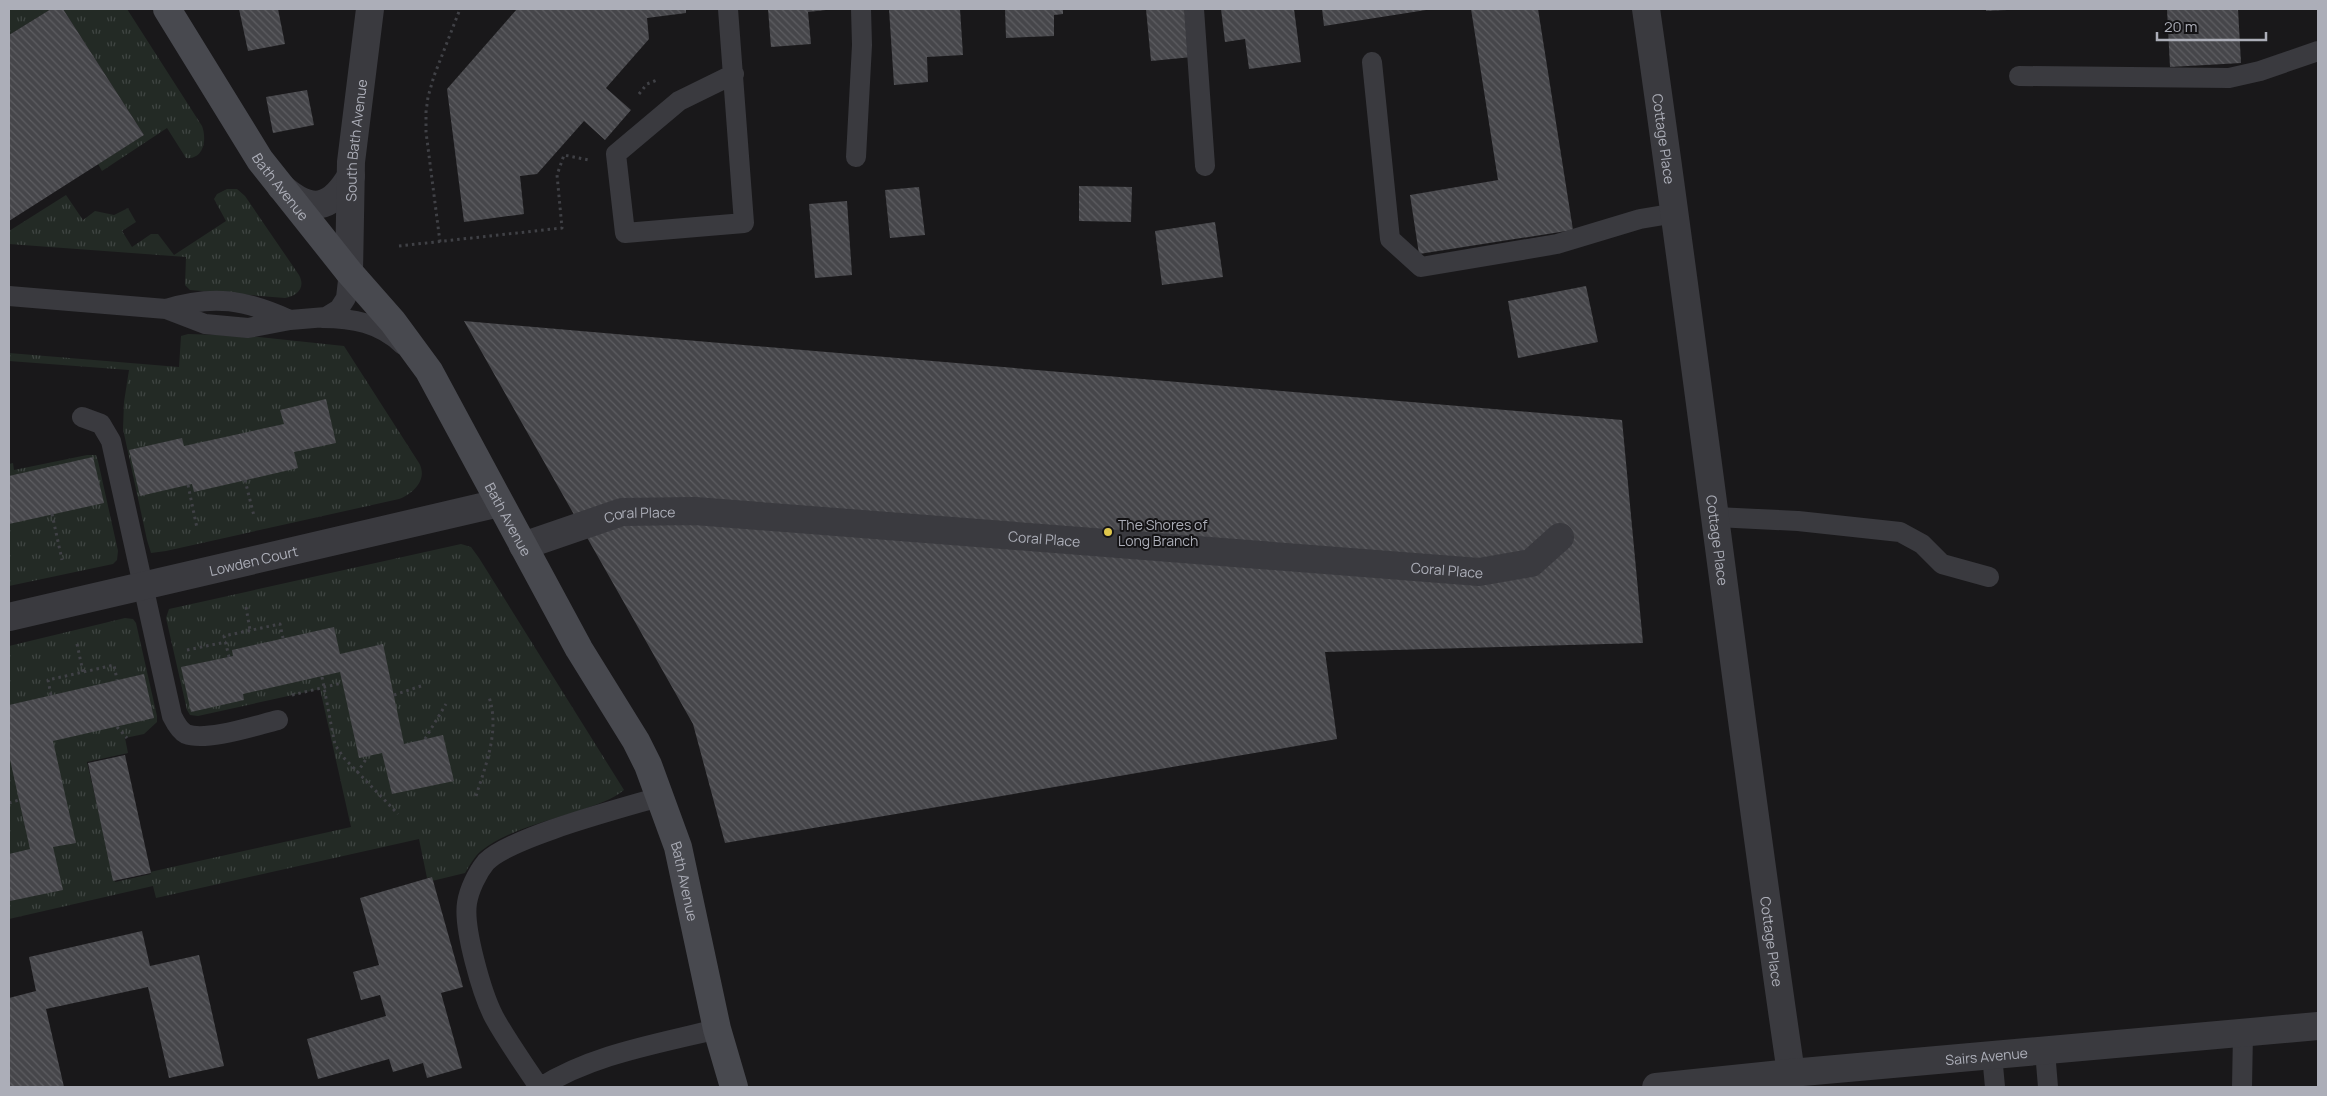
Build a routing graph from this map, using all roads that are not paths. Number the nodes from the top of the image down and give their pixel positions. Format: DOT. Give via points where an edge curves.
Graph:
graph roads {
  1 [pos="167,9"];
  2 [pos="370,9"];
  3 [pos="728,9"];
  4 [pos="861,9"];
  5 [pos="1194,9"];
  6 [pos="1646,9"];
  7 [pos="2318,51"];
  8 [pos="1372,62"];
  9 [pos="734,74"];
  10 [pos="2019,76"];
  11 [pos="856,157"];
  12 [pos="1205,166"];
  13 [pos="350,176"];
  14 [pos="280,186"];
  15 [pos="1676,213"];
  16 [pos="349,272"];
  17 [pos="9,296"];
  18 [pos="312,319"];
  19 [pos="430,371"];
  20 [pos="82,417"];
  21 [pos="499,503"];
  22 [pos="1716,517"];
  23 [pos="1560,538"];
  24 [pos="523,546"];
  25 [pos="1989,577"];
  26 [pos="142,586"];
  27 [pos="9,617"];
  28 [pos="278,720"];
  29 [pos="660,797"];
  30 [pos="2318,1026"];
  31 [pos="717,1029"];
  32 [pos="2243,1033"];
  33 [pos="2045,1051"];
  34 [pos="1992,1055"];
  35 [pos="1791,1073"];
  36 [pos="540,1087"];
  37 [pos="734,1087"];
  38 [pos="1656,1087"];
  39 [pos="1995,1087"];
  40 [pos="2048,1087"];
  41 [pos="2242,1087"];
  1 -- 14 [label="street, Bath Avenue" via="260,160"];
  2 -- 13 [label="street, South Bath Avenue"];
  3 -- 9 [label="lane"];
  4 -- 11 [label="lane"];
  5 -- 12 [label="lane"];
  6 -- 15 [label="street, Cottage Place"];
  7 -- 10 [label="lane" via="2228,78"];
  8 -- 15 [label="lane" via="1390,239 1421,267 1557,244 1640,219"];
  9 -- 9 [label="lane" via="679,101 616,154 625,233 744,223"];
  13 -- 14 [label="street" via="333,200 321,204 296,200"];
  13 -- 16 [label="street, South Bath Avenue"];
  14 -- 16 [label="street, Bath Avenue"];
  15 -- 22 [label="street, Cottage Place"];
  16 -- 18 [label="lane" via="346,298 339,309 326,317"];
  16 -- 19 [label="street, Bath Avenue"];
  17 -- 18 [label="lane" via="166,309 205,324 248,328"];
  18 -- 19 [label="lane" via="341,318 374,325 398,341"];
  19 -- 21 [label="street, Bath Avenue"];
  20 -- 26 [label="lane" via="101,424 111,441"];
  21 -- 24 [label="street, Bath Avenue"];
  21 -- 26 [label="street, Lowden Court"];
  22 -- 25 [label="lane" via="1798,521 1900,532 1922,544 1942,564"];
  22 -- 35 [label="street, Cottage Place" via="1754,818"];
  23 -- 24 [label="street, Coral Place" via="1531,564 1479,572 695,511 622,512"];
  24 -- 29 [label="street, Bath Avenue" via="579,649 636,741"];
  26 -- 27 [label="street, Lowden Court"];
  26 -- 28 [label="lane" via="172,716 186,734 208,736"];
  29 -- 31 [label="street, Bath Avenue" via="678,847"];
  29 -- 36 [label="lane" via="554,830 505,850 487,862 473,884 467,904 467,925 485,992 504,1034"];
  30 -- 32 [label="street, Sairs Avenue"];
  31 -- 36 [label="lane" via="586,1064"];
  31 -- 37 [label="street, Bath Avenue"];
  32 -- 33 [label="street, Sairs Avenue"];
  32 -- 41 [label="lane"];
  33 -- 34 [label="street, Sairs Avenue"];
  33 -- 40 [label="lane"];
  34 -- 35 [label="street, Sairs Avenue"];
  34 -- 39 [label="lane"];
  35 -- 38 [label="street, Sairs Avenue"];
}
